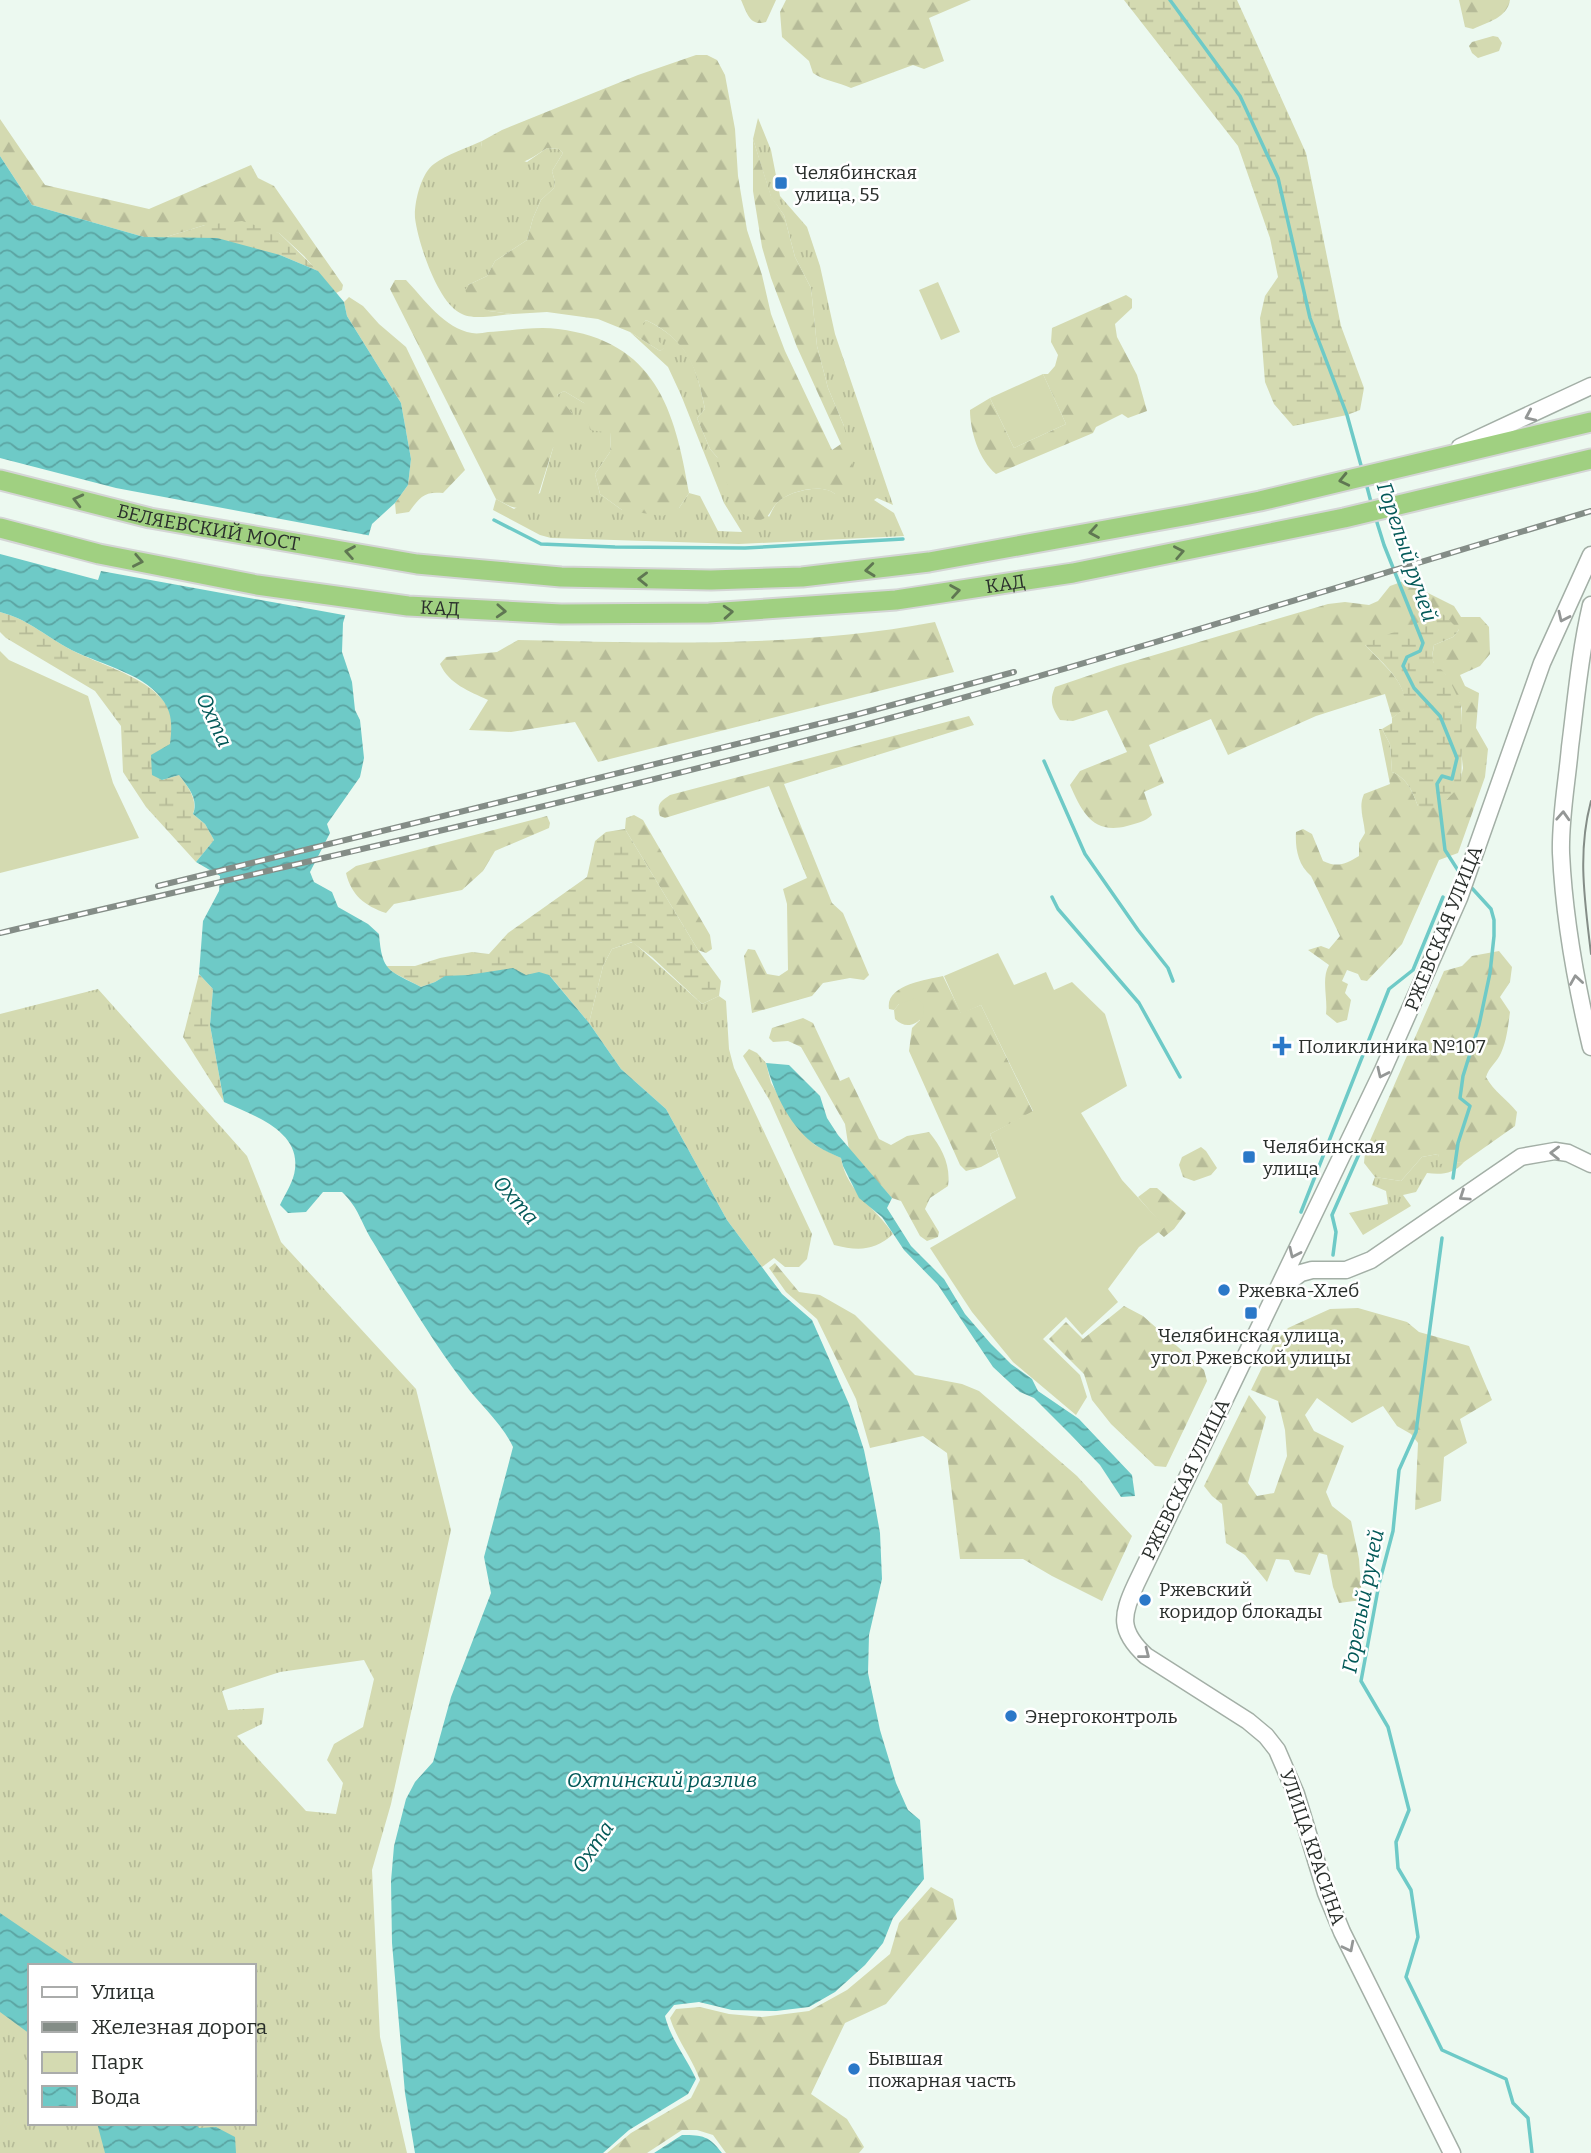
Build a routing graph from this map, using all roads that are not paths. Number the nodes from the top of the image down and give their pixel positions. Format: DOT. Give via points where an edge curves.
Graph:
graph roads {
  1 [pos="1591,386"];
  2 [pos="1591,422"];
  3 [pos="1435,459"];
  4 [pos="1591,459"];
  5 [pos="0,481"];
  6 [pos="0,528"];
  7 [pos="1591,555"];
  8 [pos="417,564"];
  9 [pos="1591,605"];
  10 [pos="1591,1047"];
  11 [pos="1591,1164"];
  12 [pos="1275,1293"];
  13 [pos="1130,1595"];
  14 [pos="1452,2153"];
  1 -- 3 [label="main road, one-way"];
  2 -- 3 [label="highway, КАД"];
  3 -- 8 [label="highway, КАД, one-way" via="1189,515 929,562 802,577 561,577"];
  6 -- 4 [label="highway, КАД, one-way" via="99,554 257,585 408,606 561,614 696,613 897,600 1073,573 1344,518"];
  8 -- 5 [label="highway, БЕЛЯЕВСКИЙ МОСТ, one-way" via="150,518"];
  7 -- 12 [label="main road, РЖЕВСКАЯ УЛИЦА, one-way" via="1542,663 1459,898 1383,1070"];
  10 -- 9 [label="main road, one-way" via="1567,925 1561,852 1580,662"];
  11 -- 12 [label="main road, one-way" via="1555,1151 1521,1157 1371,1260 1346,1270 1301,1273"];
  12 -- 13 [label="main road, РЖЕВСКАЯ УЛИЦА"];
  13 -- 14 [label="main road, УЛИЦА КРАСИНА, one-way" via="1124,1621 1131,1643 1248,1721 1277,1750 1342,1932"];
}
